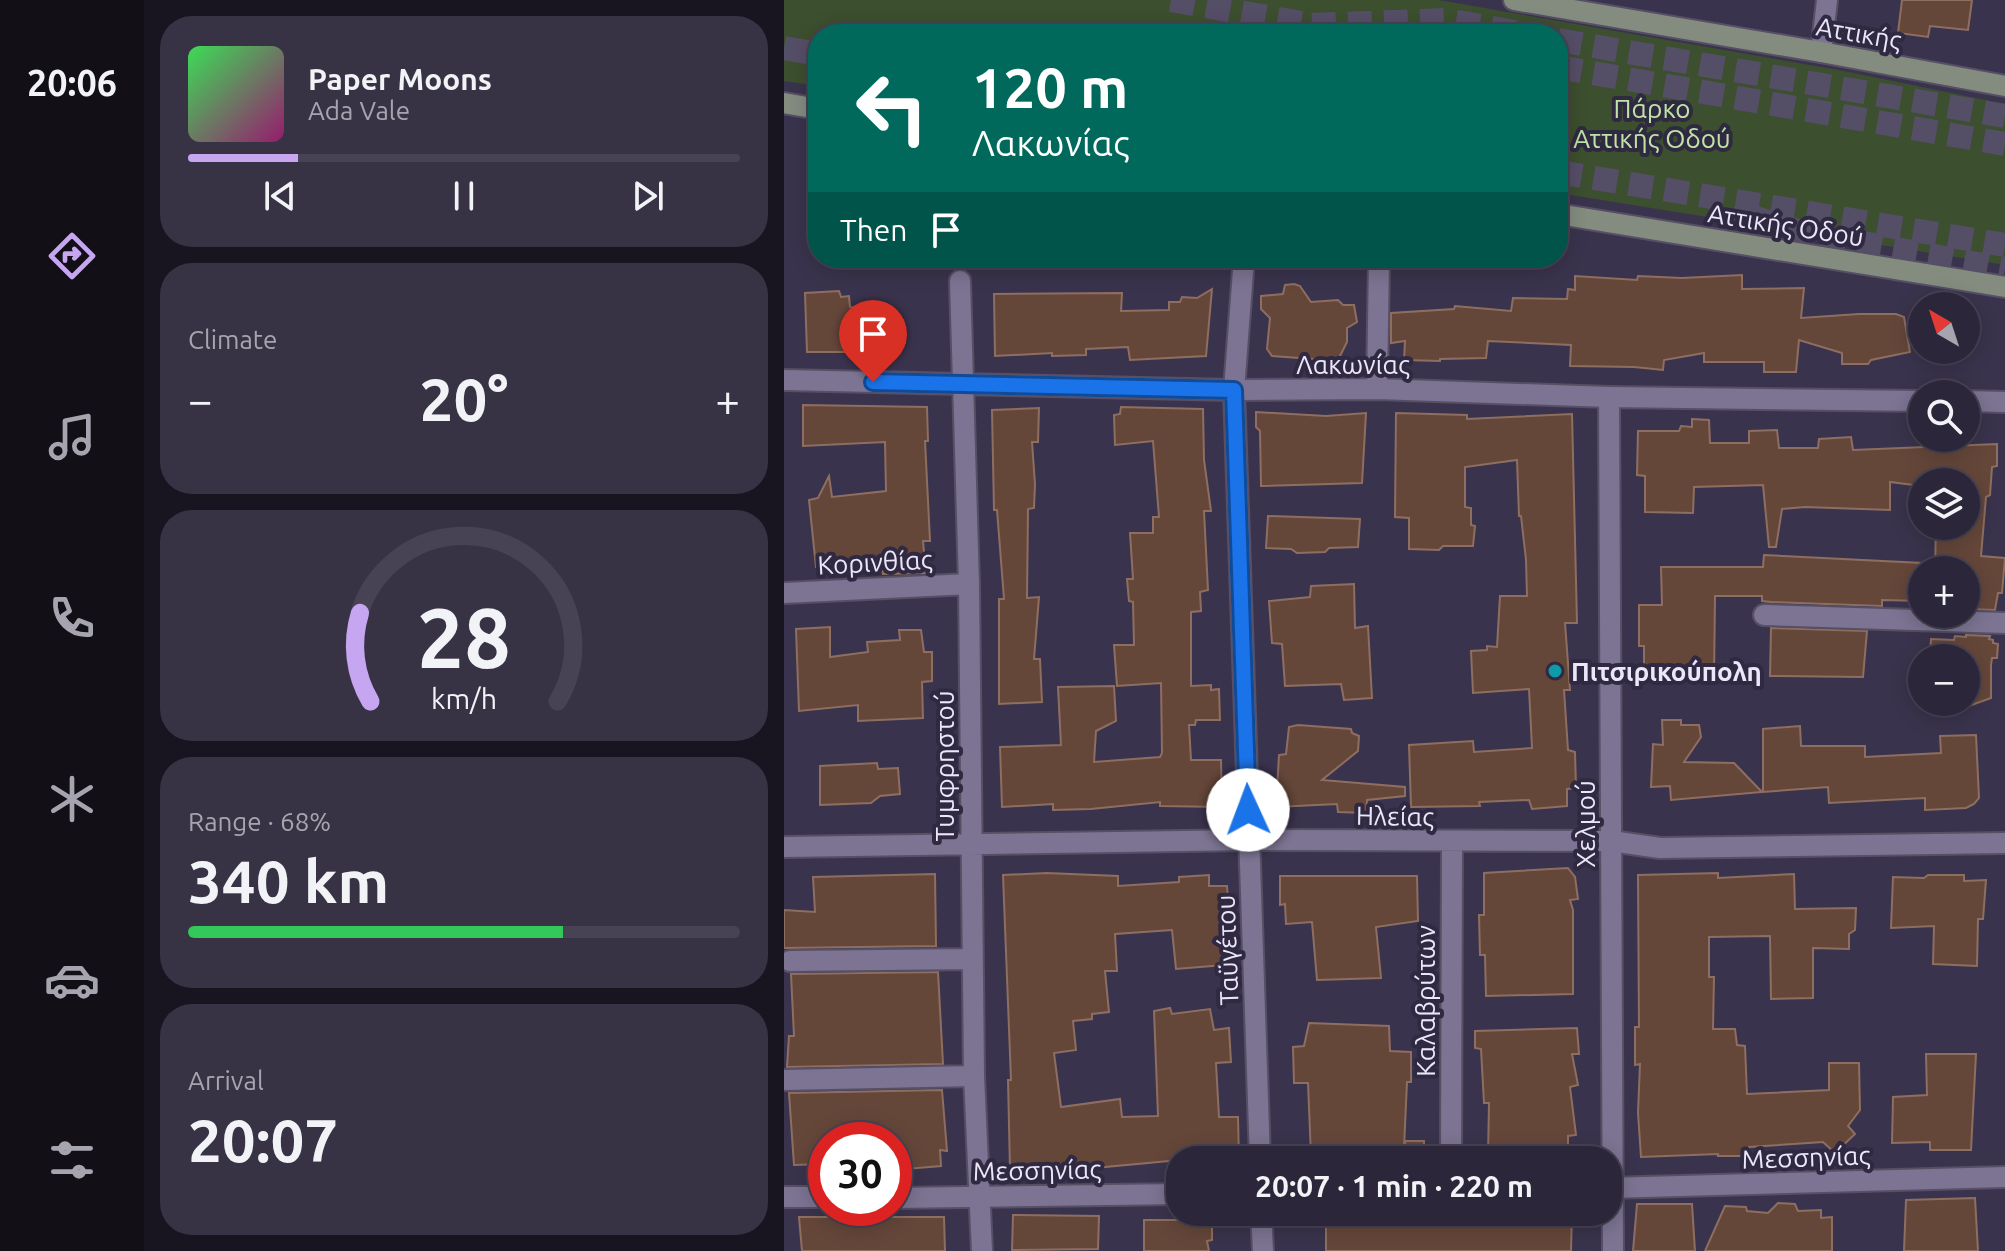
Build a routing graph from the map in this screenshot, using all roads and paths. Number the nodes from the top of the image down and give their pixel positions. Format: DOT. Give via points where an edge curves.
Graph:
graph roads {
  1 [pos="1514,0"];
  2 [pos="1827,0"];
  3 [pos="1821,52"];
  4 [pos="2005,86"];
  5 [pos="784,103"];
  6 [pos="808,107"];
  7 [pos="1568,216"];
  8 [pos="1243,268"];
  9 [pos="1379,268"];
  10 [pos="960,281"];
  11 [pos="2005,287"];
  12 [pos="784,380"];
  13 [pos="963,384"];
  14 [pos="1377,389"];
  15 [pos="1234,390"];
  16 [pos="1609,397"];
  17 [pos="1908,401"];
  18 [pos="1980,401"];
  19 [pos="2005,402"];
  20 [pos="969,584"];
  21 [pos="784,593"];
  22 [pos="1764,615"];
  23 [pos="2005,623"];
  24 [pos="1249,840"];
  25 [pos="1611,841"];
  26 [pos="971,843"];
  27 [pos="1452,843"];
  28 [pos="2005,843"];
  29 [pos="784,847"];
  30 [pos="971,959"];
  31 [pos="790,961"];
  32 [pos="974,1076"];
  33 [pos="784,1080"];
  34 [pos="1260,1146"];
  35 [pos="1451,1146"];
  36 [pos="1610,1146"];
  37 [pos="2005,1177"];
  38 [pos="1622,1188"];
  39 [pos="1166,1194"];
  40 [pos="784,1197"];
  41 [pos="808,1197"];
  42 [pos="912,1198"];
  43 [pos="980,1198"];
  44 [pos="1262,1226"];
  45 [pos="1612,1226"];
  46 [pos="982,1251"];
  47 [pos="1263,1251"];
  48 [pos="1613,1251"];
  1 -- 3 [label="main road, Αττικής"];
  2 -- 3 [label="street"];
  3 -- 4 [label="main road, Αττικής"];
  5 -- 6 [label="main road"];
  7 -- 11 [label="main road, Αττικής Οδού"];
  8 -- 15 [label="street, Ταϋγέτου"];
  9 -- 14 [label="street"];
  10 -- 13 [label="street, Τυμφρηστού"];
  12 -- 13 [label="street, Λακωνίας"];
  13 -- 15 [label="street, Λακωνίας"];
  13 -- 20 [label="street, Τυμφρηστού"];
  14 -- 15 [label="street, Λακωνίας"];
  14 -- 16 [label="street, Λακωνίας"];
  15 -- 24 [label="street, Ταϋγέτου"];
  16 -- 17 [label="street, Λακωνίας"];
  16 -- 25 [label="street, Χελμού"];
  18 -- 19 [label="street"];
  20 -- 21 [label="street, Κορινθίας"];
  20 -- 26 [label="street, Τυμφρηστού"];
  22 -- 23 [label="street"];
  24 -- 26 [label="street, Ηλείας"];
  24 -- 27 [label="street, Ηλείας"];
  24 -- 34 [label="street, Ταϋγέτου"];
  25 -- 27 [label="street, Ηλείας"];
  25 -- 28 [label="street, Ηλείας" via="1660,848"];
  25 -- 36 [label="street, Χελμού"];
  26 -- 29 [label="street, Ηλείας"];
  26 -- 30 [label="street, Τυμφρηστού"];
  27 -- 35 [label="street, Καλαβρύτων"];
  30 -- 31 [label="street"];
  30 -- 32 [label="street, Τυμφρηστού"];
  32 -- 33 [label="street"];
  32 -- 43 [label="street, Τυμφρηστού"];
  37 -- 38 [label="street, Μεσσηνίας"];
  39 -- 43 [label="street, Μεσσηνίας"];
  40 -- 41 [label="street"];
  42 -- 43 [label="street, Μεσσηνίας"];
  43 -- 46 [label="street, Τυμφρηστού"];
  44 -- 47 [label="street"];
  45 -- 48 [label="street, Χελμού"];
}
